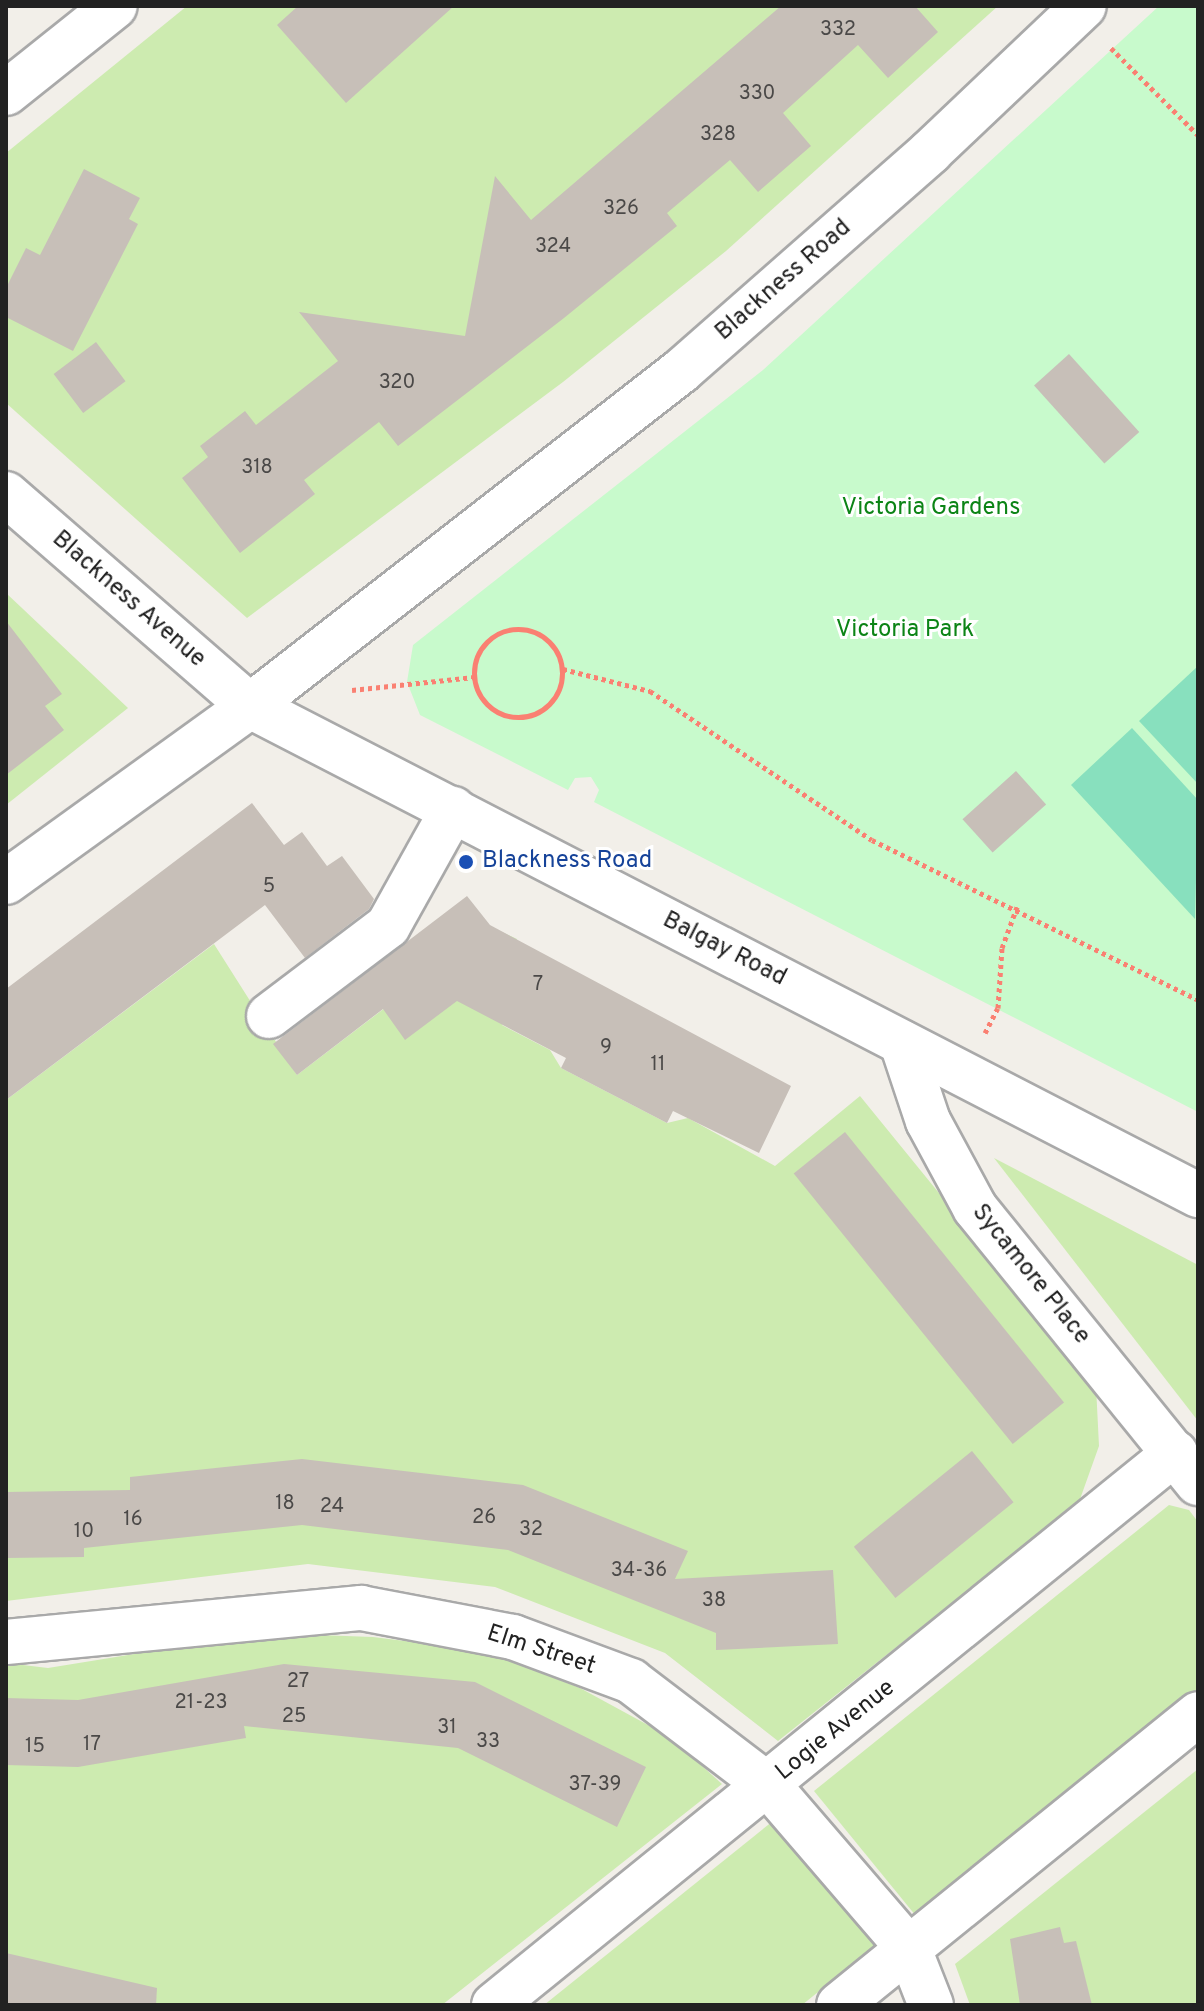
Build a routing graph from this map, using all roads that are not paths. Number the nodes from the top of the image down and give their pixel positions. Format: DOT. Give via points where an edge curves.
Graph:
graph roads {
  1 [pos="115,6"];
  2 [pos="1080,10"];
  3 [pos="6,93"];
  4 [pos="6,494"];
  5 [pos="250,706"];
  6 [pos="453,809"];
  7 [pos="6,882"];
  8 [pos="269,1016"];
  9 [pos="902,1043"];
  10 [pos="1198,1195"];
  11 [pos="1186,1468"];
  12 [pos="6,1642"];
  13 [pos="1198,1714"];
  14 [pos="769,1786"];
  15 [pos="909,1949"];
  16 [pos="494,2005"];
  17 [pos="839,2005"];
  18 [pos="931,2005"];
  1 -- 3 [label="street"];
  2 -- 5 [label="street, Blackness Road" via="681,371"];
  4 -- 5 [label="street, Blackness Avenue"];
  5 -- 6 [label="street, Balgay Road"];
  5 -- 7 [label="street, Blackness Road"];
  6 -- 8 [label="street" via="388,926"];
  6 -- 9 [label="street, Balgay Road"];
  9 -- 10 [label="street, Balgay Road"];
  9 -- 11 [label="street, Sycamore Place" via="928,1121 975,1208"];
  11 -- 14 [label="street, Logie Avenue"];
  12 -- 14 [label="street, Elm Street" via="361,1608 498,1634 631,1681"];
  13 -- 15 [label="street"];
  14 -- 15 [label="street, Elm Street"];
  14 -- 16 [label="street, Logie Avenue"];
  15 -- 17 [label="street"];
  15 -- 18 [label="street, Elm Street"];
}
